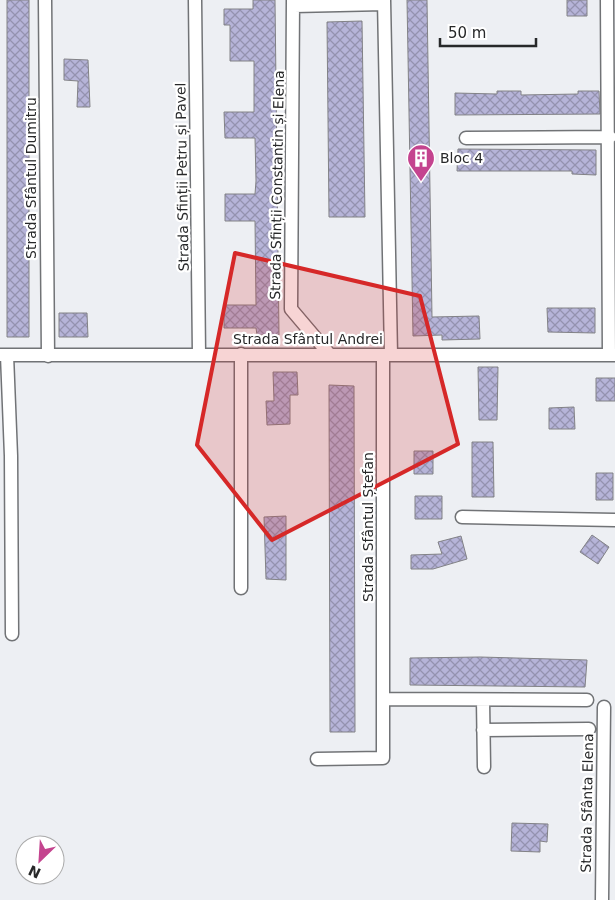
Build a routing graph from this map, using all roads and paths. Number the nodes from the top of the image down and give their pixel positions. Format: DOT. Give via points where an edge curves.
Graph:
graph roads {
  1 [pos="45,0"];
  2 [pos="196,0"];
  3 [pos="607,0"];
  4 [pos="384,2"];
  5 [pos="294,3"];
  6 [pos="610,137"];
  7 [pos="466,138"];
  8 [pos="612,184"];
  9 [pos="199,354"];
  10 [pos="241,354"];
  11 [pos="330,354"];
  12 [pos="3,355"];
  13 [pos="387,355"];
  14 [pos="612,355"];
  15 [pos="48,356"];
  16 [pos="462,517"];
  17 [pos="615,520"];
  18 [pos="241,588"];
  19 [pos="12,634"];
  20 [pos="383,699"];
  21 [pos="483,700"];
  22 [pos="587,700"];
  23 [pos="604,707"];
  24 [pos="483,730"];
  25 [pos="589,730"];
  26 [pos="317,759"];
  27 [pos="484,767"];
  28 [pos="602,900"];
  1 -- 15 [label="street, Strada Sfântul Dumitru"];
  2 -- 9 [label="street, Strada Sfinții Petru și Pavel"];
  3 -- 6 [label="street"];
  4 -- 5 [label="street"];
  4 -- 13 [label="street"];
  5 -- 11 [label="street, Strada Sfinții Constantin și Elena" via="290,309"];
  6 -- 7 [label="street"];
  6 -- 8 [label="street"];
  8 -- 14 [label="street"];
  9 -- 10 [label="street, Strada Sfântul Andrei"];
  9 -- 15 [label="street, Strada Sfântul Andrei"];
  10 -- 11 [label="street, Strada Sfântul Andrei"];
  10 -- 18 [label="street"];
  11 -- 13 [label="street, Strada Sfântul Andrei"];
  12 -- 15 [label="street, Strada Sfântul Andrei"];
  12 -- 19 [label="street" via="11,456"];
  13 -- 14 [label="street, Strada Sfântul Andrei"];
  13 -- 20 [label="street, Strada Sfântul Ștefan"];
  16 -- 17 [label="street"];
  20 -- 21 [label="street"];
  20 -- 26 [label="street, Strada Sfântul Ștefan" via="383,758"];
  21 -- 22 [label="street"];
  21 -- 24 [label="street"];
  23 -- 28 [label="street, Strada Sfânta Elena"];
  24 -- 25 [label="street"];
  24 -- 27 [label="street"];
}
